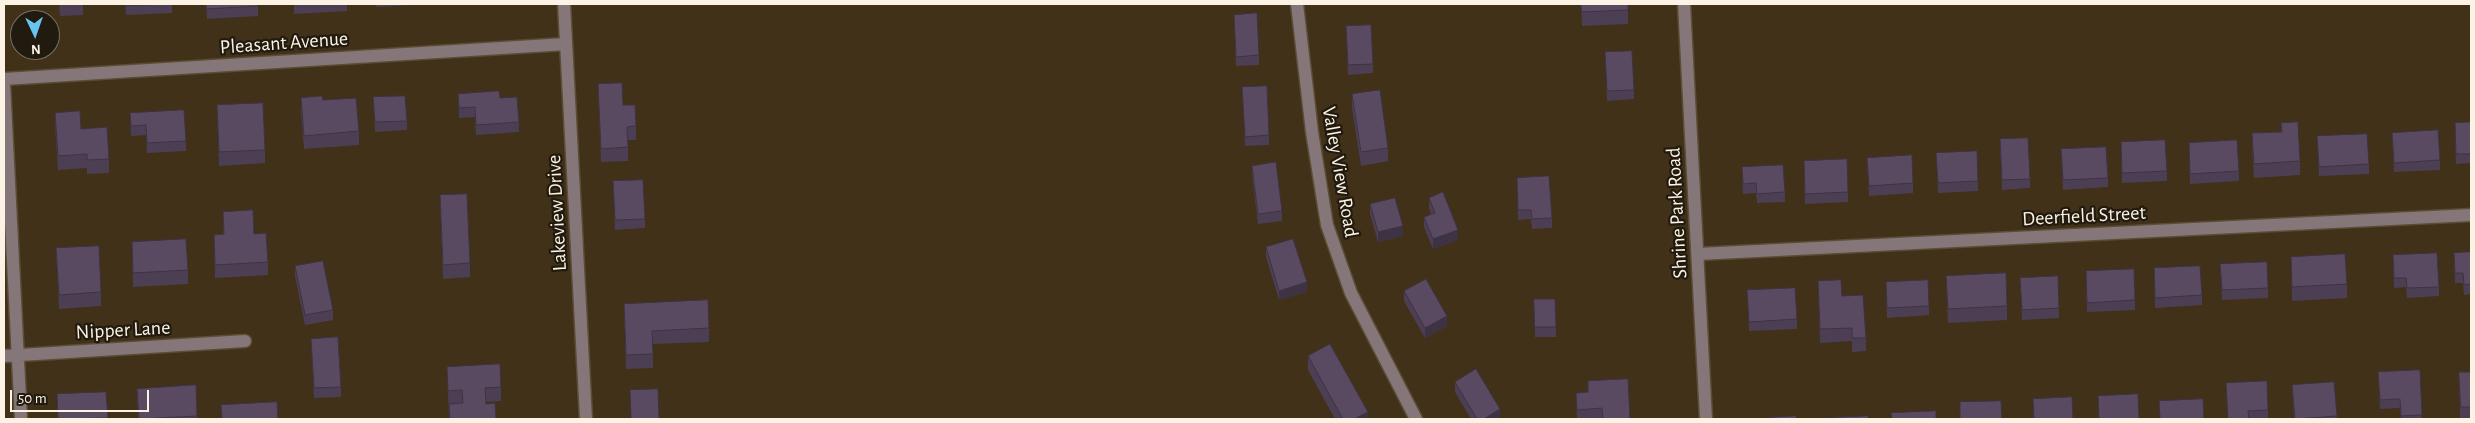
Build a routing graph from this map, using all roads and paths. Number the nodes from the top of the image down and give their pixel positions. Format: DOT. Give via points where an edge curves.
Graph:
graph roads {
  1 [pos="564,4"];
  2 [pos="1297,4"];
  3 [pos="1684,4"];
  4 [pos="566,44"];
  5 [pos="4,79"];
  6 [pos="4,83"];
  7 [pos="2471,215"];
  8 [pos="1698,254"];
  9 [pos="245,341"];
  10 [pos="17,355"];
  11 [pos="4,356"];
  12 [pos="20,419"];
  13 [pos="586,419"];
  14 [pos="1416,419"];
  15 [pos="1706,419"];
  1 -- 4 [label="street, Lakeview Drive"];
  2 -- 14 [label="street, Valley View Road" via="1327,225 1351,293"];
  3 -- 8 [label="street, Shrine Park Road"];
  4 -- 5 [label="street, Pleasant Avenue"];
  4 -- 13 [label="street, Lakeview Drive"];
  6 -- 10 [label="street"];
  7 -- 8 [label="street, Deerfield Street"];
  8 -- 15 [label="street, Shrine Park Road"];
  9 -- 10 [label="street, Nipper Lane"];
  10 -- 11 [label="street, Nipper Lane"];
  10 -- 12 [label="street"];
}
